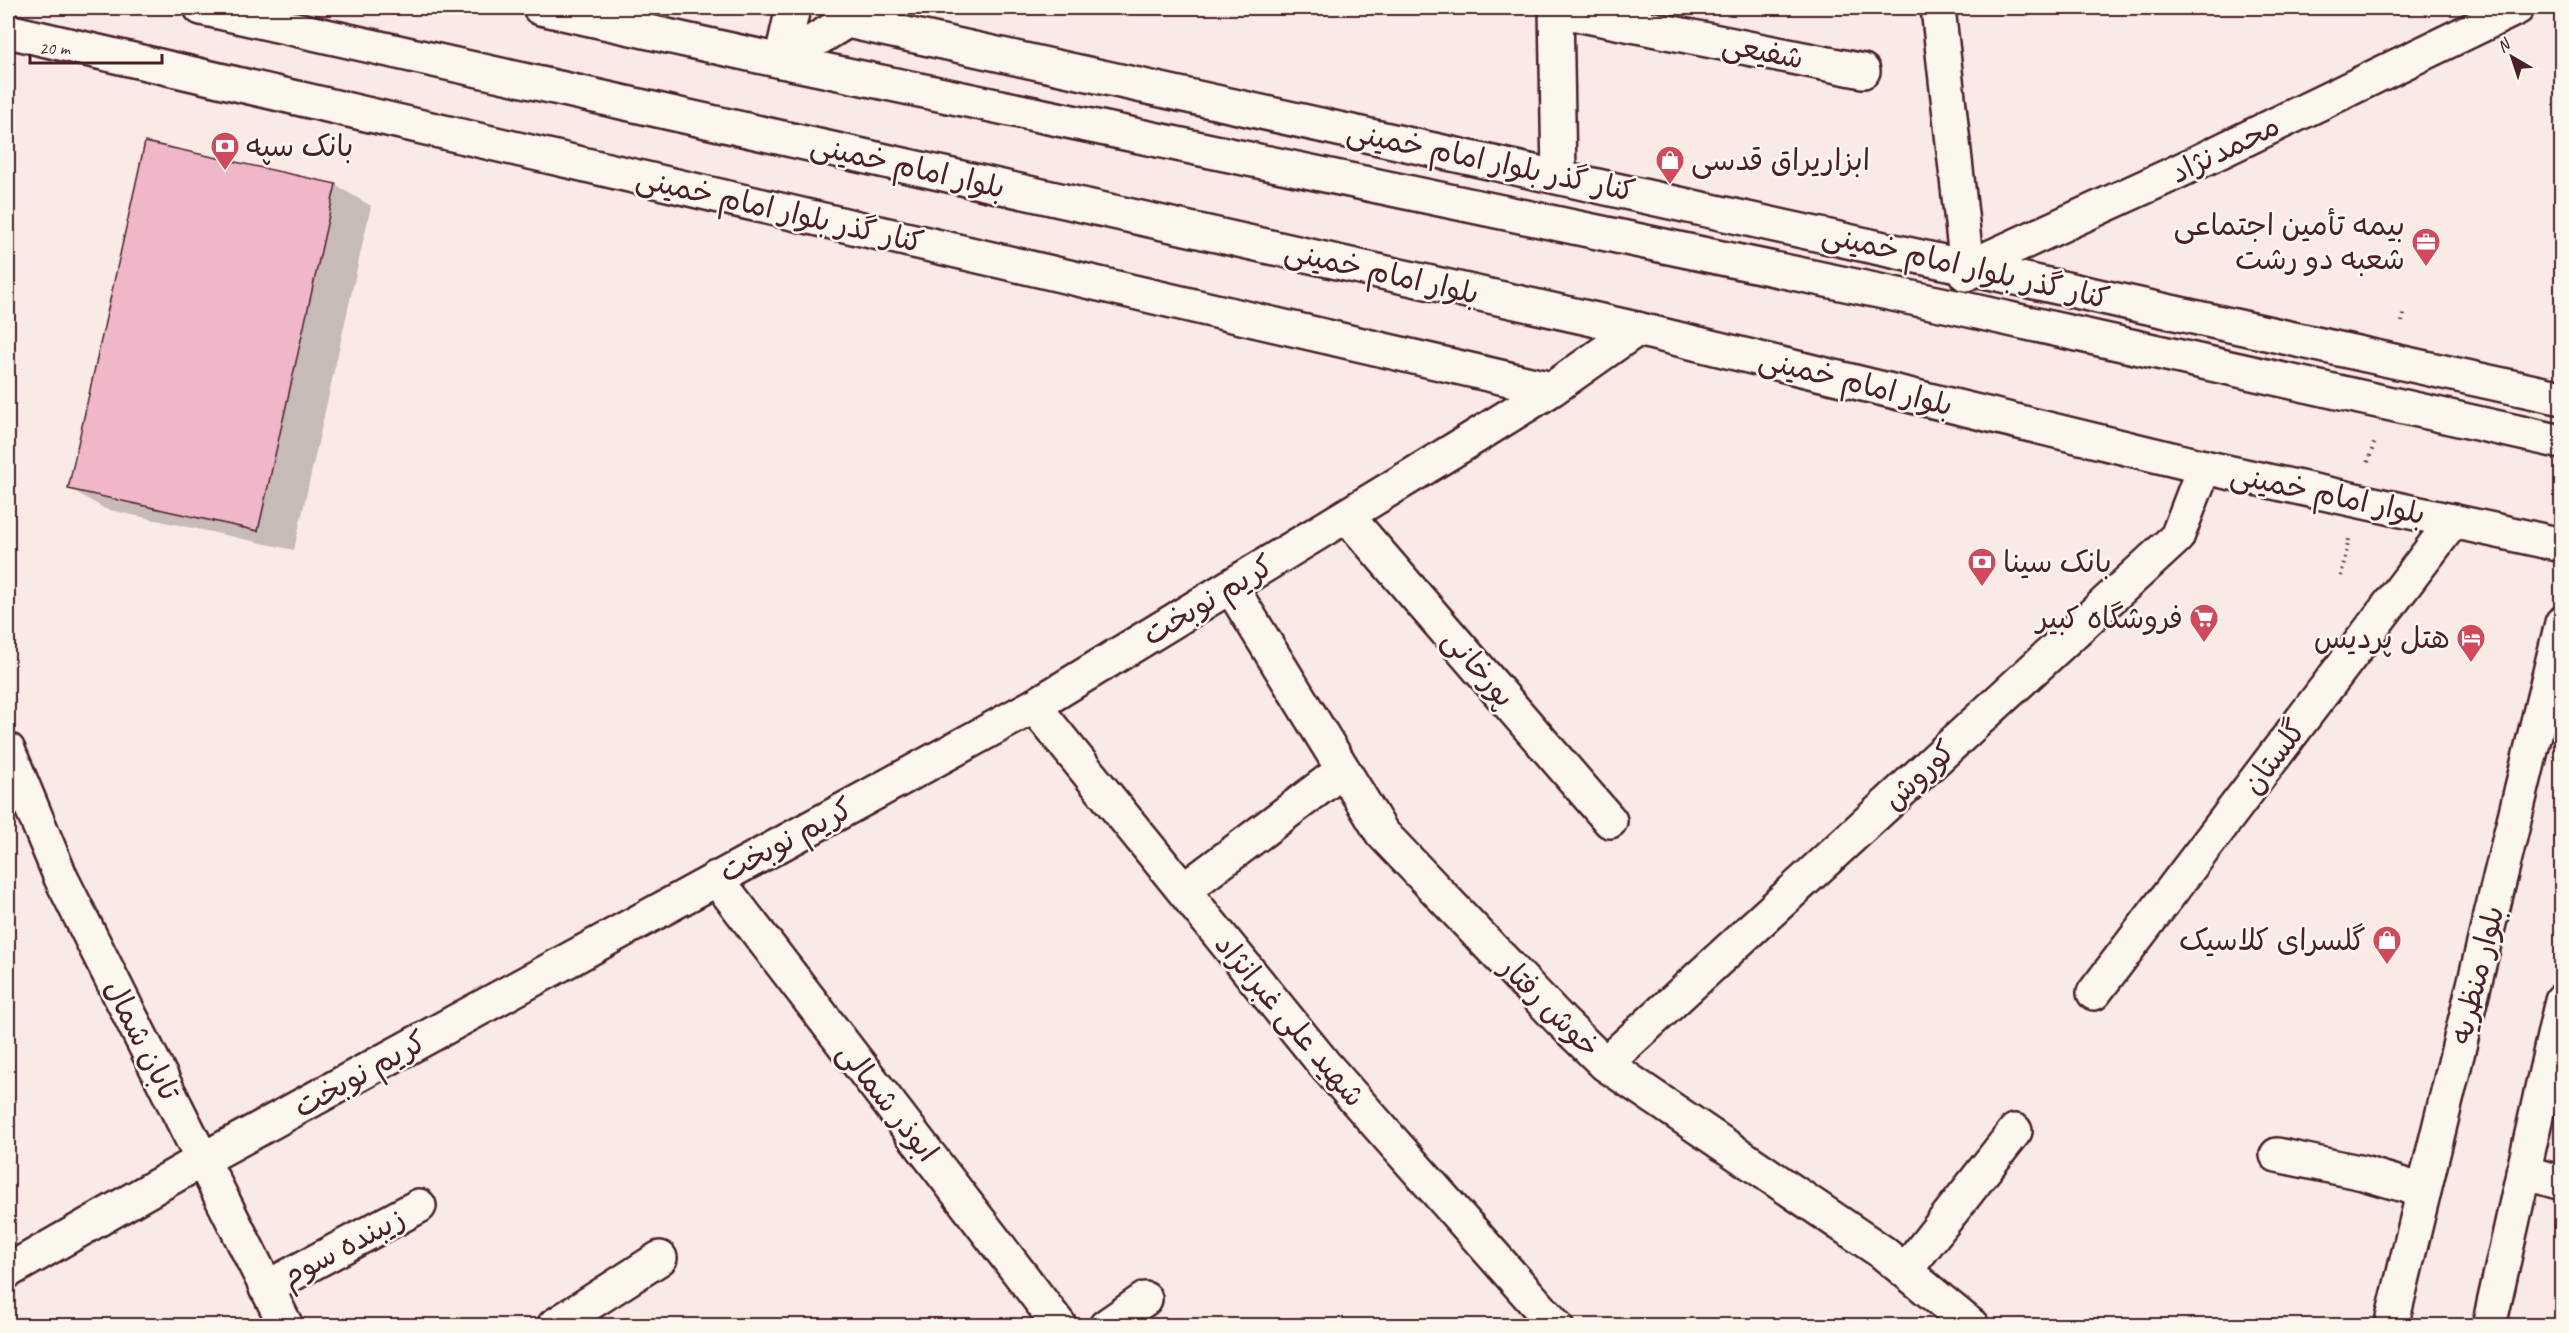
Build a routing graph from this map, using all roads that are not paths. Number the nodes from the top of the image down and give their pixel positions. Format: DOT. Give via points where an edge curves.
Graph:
graph roads {
  1 [pos="201,8"];
  2 [pos="540,8"];
  3 [pos="793,8"];
  4 [pos="1938,8"];
  5 [pos="2517,8"];
  6 [pos="1557,9"];
  7 [pos="8,31"];
  8 [pos="782,61"];
  9 [pos="1863,71"];
  10 [pos="1559,176"];
  11 [pos="1967,268"];
  12 [pos="1960,308"];
  13 [pos="1637,329"];
  14 [pos="1552,389"];
  15 [pos="2562,398"];
  16 [pos="2562,442"];
  17 [pos="2204,467"];
  18 [pos="1347,516"];
  19 [pos="2453,521"];
  20 [pos="2562,545"];
  21 [pos="1231,587"];
  22 [pos="2562,623"];
  23 [pos="2555,677"];
  24 [pos="1035,706"];
  25 [pos="8,750"];
  26 [pos="1343,770"];
  27 [pos="20,815"];
  28 [pos="1610,821"];
  29 [pos="716,878"];
  30 [pos="1184,890"];
  31 [pos="2094,993"];
  32 [pos="2562,1000"];
  33 [pos="1605,1064"];
  34 [pos="2015,1131"];
  35 [pos="2277,1155"];
  36 [pos="202,1160"];
  37 [pos="2523,1172"];
  38 [pos="2562,1183"];
  39 [pos="2424,1191"];
  40 [pos="419,1206"];
  41 [pos="660,1258"];
  42 [pos="8,1271"];
  43 [pos="1905,1271"];
  44 [pos="266,1288"];
  45 [pos="1145,1299"];
  46 [pos="286,1326"];
  47 [pos="554,1326"];
  48 [pos="1060,1326"];
  49 [pos="1106,1326"];
  50 [pos="1556,1326"];
  51 [pos="1972,1326"];
  52 [pos="2391,1326"];
  53 [pos="2489,1326"];
  1 -- 13 [label="street, بلوار امام خمینی"];
  2 -- 8 [label="street"];
  3 -- 8 [label="street"];
  4 -- 11 [label="street"];
  5 -- 11 [label="street, محمدنژاد" via="2173,174"];
  6 -- 9 [label="street, شفیعی"];
  6 -- 10 [label="street"];
  7 -- 14 [label="street, کنار گذر بلوار امام خمینی"];
  8 -- 10 [label="street, کنار گذر بلوار امام خمینی" via="847,21"];
  8 -- 12 [label="street"];
  10 -- 11 [label="street, کنار گذر بلوار امام خمینی"];
  11 -- 12 [label="street"];
  11 -- 15 [label="street, کنار گذر بلوار امام خمینی"];
  12 -- 16 [label="street"];
  13 -- 14 [label="street, کریم نوبخت"];
  13 -- 17 [label="street, بلوار امام خمینی"];
  14 -- 18 [label="street, کریم نوبخت"];
  17 -- 19 [label="street, بلوار امام خمینی"];
  17 -- 33 [label="street, کوروش" via="2177,537"];
  18 -- 21 [label="street, کریم نوبخت"];
  18 -- 28 [label="street, پورخانی"];
  19 -- 20 [label="street, بلوار امام خمینی"];
  19 -- 31 [label="street, گلستان"];
  21 -- 24 [label="street, کریم نوبخت"];
  21 -- 26 [label="street, خوش رفتار"];
  22 -- 23 [label="street, بلوار منظریه"];
  23 -- 39 [label="street, بلوار منظریه"];
  24 -- 29 [label="street, کریم نوبخت"];
  24 -- 30 [label="street, شهید علی غبرانژاد"];
  25 -- 27 [label="street, تابان شمال"];
  26 -- 30 [label="street"];
  26 -- 33 [label="street, خوش رفتار" via="1382,833"];
  27 -- 36 [label="street, تابان شمال" via="61,878"];
  29 -- 36 [label="street, کریم نوبخت"];
  29 -- 48 [label="street, ابوذر شمالی"];
  30 -- 50 [label="street, شهید علی غبرانژاد" via="1324,1064"];
  32 -- 37 [label="street"];
  33 -- 43 [label="street, خوش رفتار"];
  34 -- 43 [label="street"];
  35 -- 39 [label="street"];
  36 -- 42 [label="street, کریم نوبخت"];
  36 -- 44 [label="street, تابان شمال"];
  37 -- 38 [label="street"];
  37 -- 53 [label="street"];
  39 -- 52 [label="street, بلوار منظریه"];
  40 -- 44 [label="street, زیبنده سوم"];
  41 -- 47 [label="street"];
  43 -- 51 [label="street, خوش رفتار"];
  44 -- 46 [label="street, تابان شمال"];
  45 -- 49 [label="street"];
}
